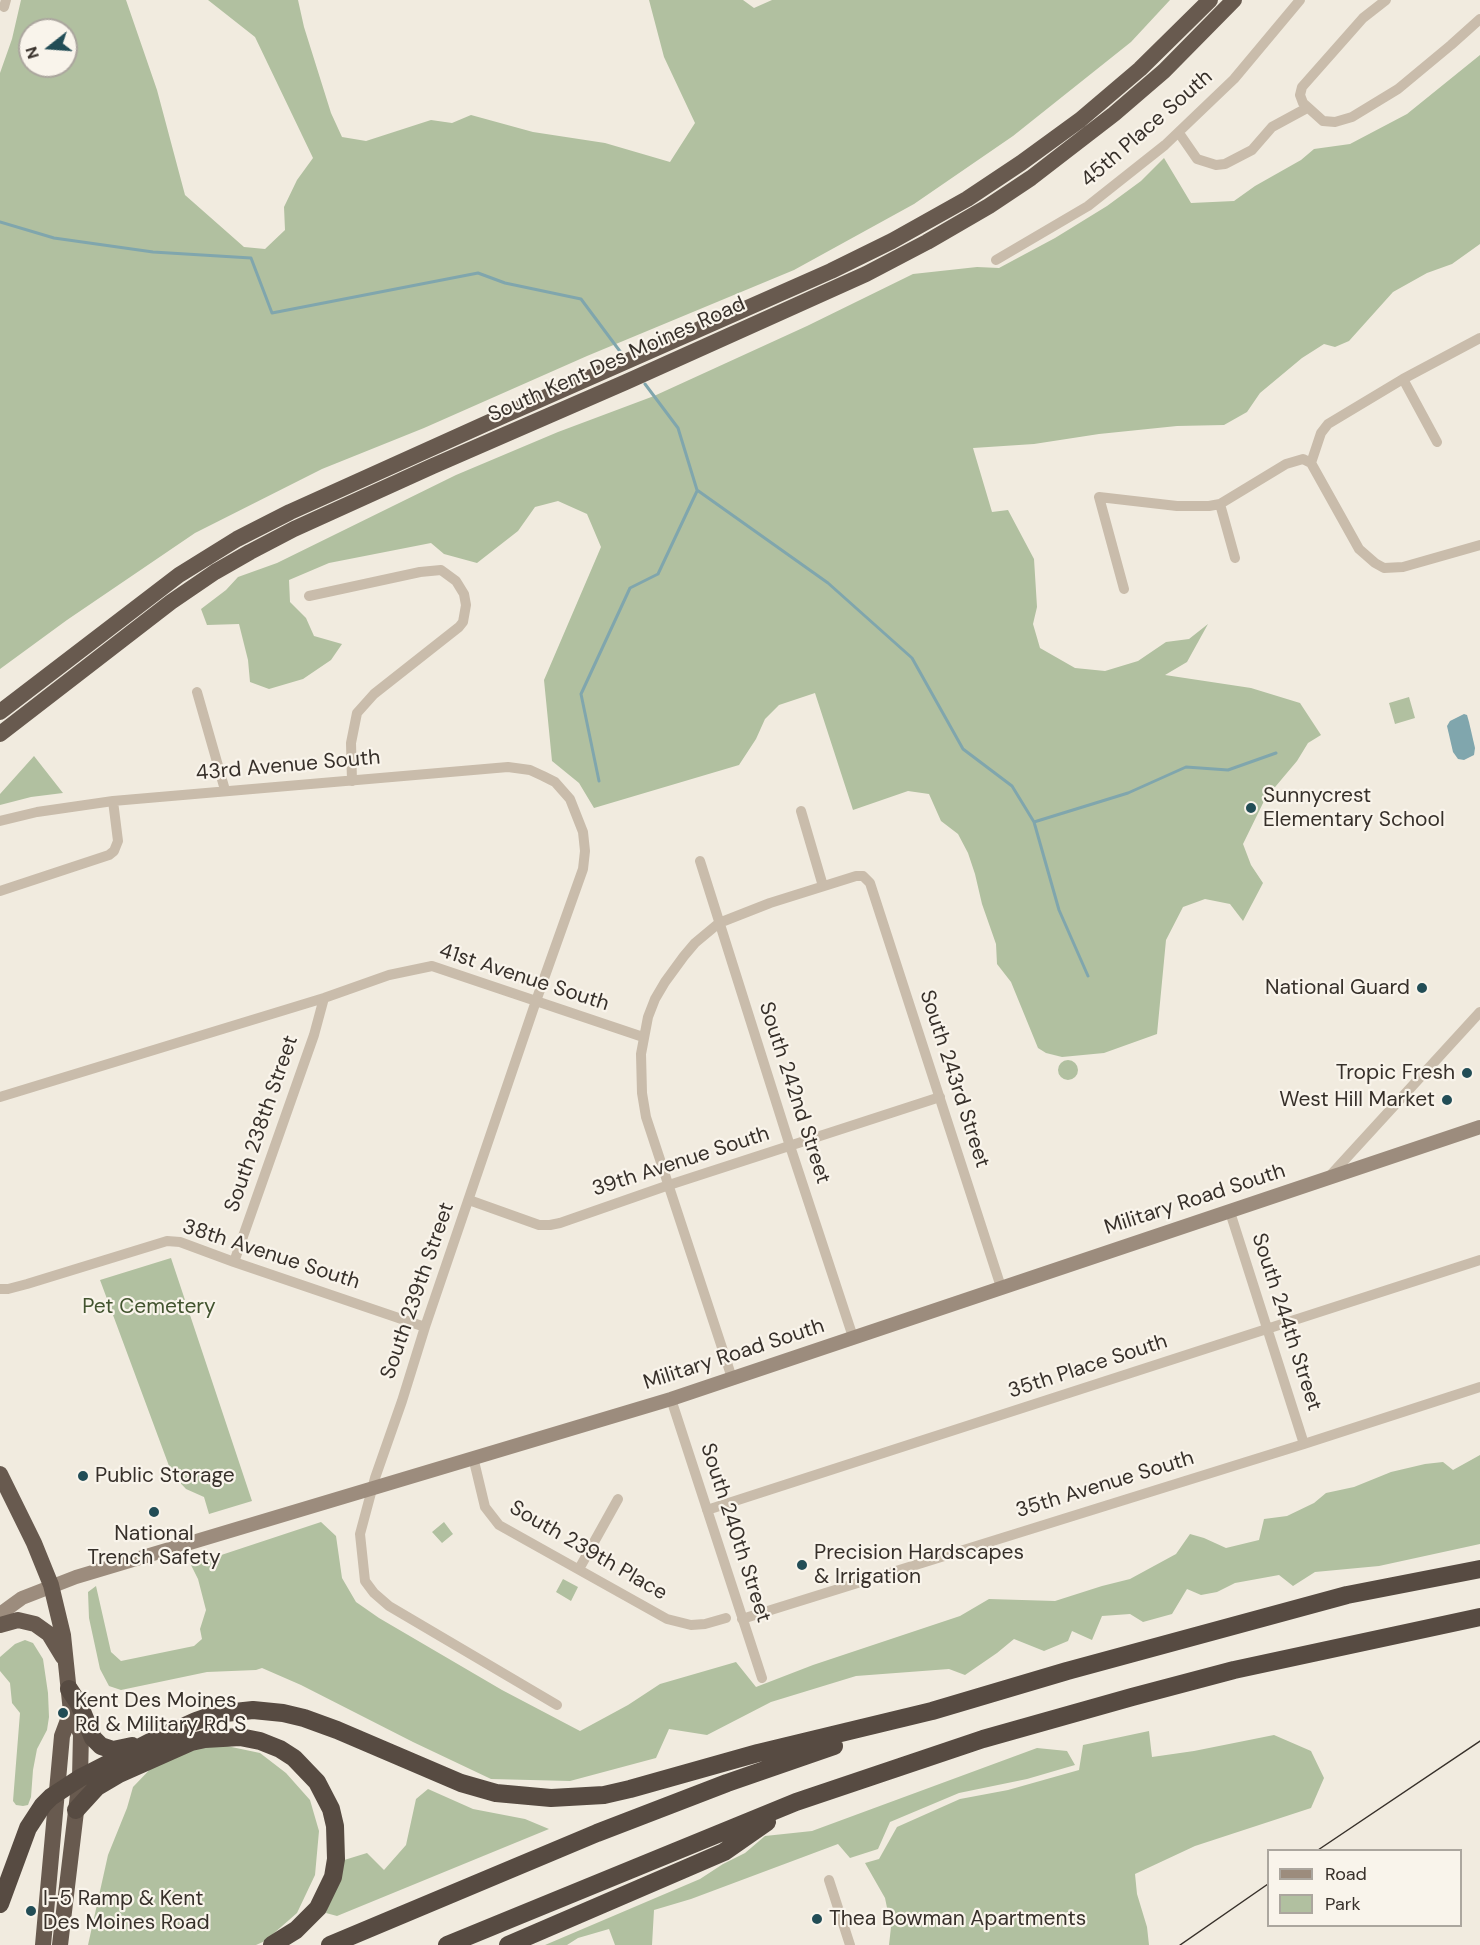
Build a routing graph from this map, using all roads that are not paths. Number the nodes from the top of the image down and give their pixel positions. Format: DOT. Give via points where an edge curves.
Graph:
graph roads {
  1 [pos="1210,0"];
  2 [pos="1234,0"];
  3 [pos="1300,0"];
  4 [pos="1386,0"];
  5 [pos="1480,19"];
  6 [pos="1306,108"];
  7 [pos="1179,133"];
  8 [pos="996,260"];
  9 [pos="1480,338"];
  10 [pos="1403,379"];
  11 [pos="1437,442"];
  12 [pos="1311,462"];
  13 [pos="1220,504"];
  14 [pos="1480,545"];
  15 [pos="1235,558"];
  16 [pos="1124,589"];
  17 [pos="309,596"];
  18 [pos="197,692"];
  19 [pos="0,712"];
  20 [pos="0,734"];
  21 [pos="352,781"];
  22 [pos="225,790"];
  23 [pos="570,799"];
  24 [pos="113,801"];
  25 [pos="801,811"];
  26 [pos="0,821"];
  27 [pos="700,861"];
  28 [pos="823,886"];
  29 [pos="0,891"];
  30 [pos="719,923"];
  31 [pos="324,998"];
  32 [pos="536,1001"];
  33 [pos="1480,1012"];
  34 [pos="643,1037"];
  35 [pos="0,1097"];
  36 [pos="940,1097"];
  37 [pos="1480,1127"];
  38 [pos="790,1146"];
  39 [pos="1327,1178"];
  40 [pos="669,1185"];
  41 [pos="469,1200"];
  42 [pos="1230,1212"];
  43 [pos="1480,1260"];
  44 [pos="234,1262"];
  45 [pos="1001,1287"];
  46 [pos="0,1289"];
  47 [pos="425,1327"];
  48 [pos="1268,1330"];
  49 [pos="853,1337"];
  50 [pos="732,1378"];
  51 [pos="1480,1387"];
  52 [pos="671,1399"];
  53 [pos="1304,1444"];
  54 [pos="473,1457"];
  55 [pos="0,1474"];
  56 [pos="373,1486"];
  57 [pos="618,1499"];
  58 [pos="707,1510"];
  59 [pos="579,1569"];
  60 [pos="1480,1569"];
  61 [pos="51,1585"];
  62 [pos="0,1614"];
  63 [pos="1480,1617"];
  64 [pos="726,1618"];
  65 [pos="742,1619"];
  66 [pos="0,1625"];
  67 [pos="66,1663"];
  68 [pos="762,1678"];
  69 [pos="69,1689"];
  70 [pos="557,1705"];
  71 [pos="71,1712"];
  72 [pos="932,1712"];
  73 [pos="154,1740"];
  74 [pos="80,1778"];
  75 [pos="58,1791"];
  76 [pos="796,1802"];
  77 [pos="76,1810"];
  78 [pos="829,1880"];
  79 [pos="0,1904"];
  80 [pos="43,1945"];
  81 [pos="60,1945"];
  82 [pos="272,1945"];
  83 [pos="330,1945"];
  84 [pos="447,1945"];
  85 [pos="508,1945"];
  86 [pos="850,1945"];
  1 -- 19 [label="highway, South Kent Des Moines Road" via="1140,69 1080,120 967,199 831,271 495,419 237,539 162,587"];
  2 -- 20 [label="highway, South Kent Des Moines Road" via="1164,71 1087,136 1031,178 938,236 866,274 433,466 250,552 171,602"];
  3 -- 7 [label="street, 45th Place South" via="1234,79"];
  4 -- 6 [label="street" via="1363,18 1304,84 1300,95"];
  5 -- 6 [label="street" via="1398,89 1358,115 1329,122"];
  6 -- 7 [label="street" via="1272,128 1252,150 1225,164 1197,159"];
  7 -- 8 [label="street, 45th Place South" via="1088,206"];
  9 -- 10 [label="street"];
  10 -- 11 [label="street"];
  10 -- 12 [label="street" via="1328,424"];
  12 -- 13 [label="street" via="1303,459 1286,464"];
  12 -- 14 [label="street" via="1359,549 1384,568 1404,567"];
  13 -- 15 [label="street"];
  13 -- 16 [label="street" via="1177,506 1098,497"];
  17 -- 21 [label="street" via="441,570 456,580 464,594 466,605 459,627 359,709 352,736"];
  18 -- 22 [label="street"];
  21 -- 22 [label="street, 43rd Avenue South"];
  21 -- 23 [label="street, 43rd Avenue South" via="520,768 555,782"];
  22 -- 24 [label="street, 43rd Avenue South"];
  23 -- 32 [label="street, South 239th Street" via="583,832 583,869"];
  24 -- 26 [label="street, 43rd Avenue South"];
  24 -- 29 [label="street" via="118,841 109,855"];
  25 -- 28 [label="street"];
  27 -- 30 [label="street, South 242nd Street"];
  28 -- 30 [label="street"];
  28 -- 36 [label="street, South 243rd Street" via="860,876 870,883"];
  30 -- 34 [label="street" via="695,943 664,981"];
  30 -- 38 [label="street, South 242nd Street"];
  31 -- 32 [label="street, 41st Avenue South" via="389,975 432,966"];
  31 -- 35 [label="street, 41st Avenue South"];
  31 -- 44 [label="street, South 238th Street"];
  32 -- 34 [label="street, 41st Avenue South"];
  32 -- 41 [label="street, South 239th Street"];
  33 -- 39 [label="street"];
  34 -- 40 [label="street" via="643,1103"];
  36 -- 38 [label="street, 39th Avenue South"];
  36 -- 45 [label="street, South 243rd Street"];
  37 -- 39 [label="main road, Military Road South"];
  38 -- 40 [label="street, 39th Avenue South"];
  38 -- 49 [label="street, South 242nd Street"];
  39 -- 42 [label="main road, Military Road South"];
  40 -- 41 [label="street, 39th Avenue South" via="550,1226"];
  40 -- 50 [label="street"];
  41 -- 47 [label="street, South 239th Street"];
  42 -- 45 [label="main road, Military Road South"];
  42 -- 48 [label="street, South 244th Street"];
  43 -- 48 [label="street, 35th Place South"];
  44 -- 46 [label="street, 38th Avenue South" via="167,1241"];
  44 -- 47 [label="street, 38th Avenue South"];
  45 -- 49 [label="main road, Military Road South"];
  47 -- 56 [label="street, South 239th Street"];
  48 -- 53 [label="street, South 244th Street"];
  48 -- 58 [label="street, 35th Place South"];
  49 -- 50 [label="main road, Military Road South"];
  50 -- 52 [label="main road, Military Road South"];
  51 -- 53 [label="street, 35th Avenue South"];
  52 -- 54 [label="main road, Military Road South"];
  52 -- 58 [label="street, South 240th Street"];
  53 -- 65 [label="street, 35th Avenue South"];
  54 -- 56 [label="main road, Military Road South"];
  54 -- 59 [label="street, South 239th Place" via="483,1502 494,1521"];
  55 -- 61 [label="highway"];
  56 -- 61 [label="main road, Military Road South"];
  56 -- 70 [label="street, South 239th Street" via="360,1534 365,1581 374,1593 389,1606"];
  57 -- 59 [label="street"];
  58 -- 65 [label="street, South 240th Street"];
  59 -- 64 [label="street, South 239th Place" via="680,1623 705,1624"];
  60 -- 72 [label="highway" via="1347,1595"];
  61 -- 62 [label="main road, Military Road South" via="22,1598"];
  61 -- 67 [label="highway"];
  63 -- 76 [label="highway" via="1132,1697 983,1739"];
  65 -- 68 [label="street, South 240th Street"];
  66 -- 67 [label="highway" via="18,1620 35,1624 49,1634"];
  67 -- 69 [label="highway"];
  69 -- 71 [label="highway"];
  69 -- 73 [label="highway" via="93,1738 101,1746 113,1750"];
  71 -- 74 [label="highway" via="81,1734"];
  71 -- 75 [label="highway" via="62,1736"];
  72 -- 73 [label="highway" via="758,1752 630,1789 577,1798 524,1797 477,1788 337,1730 276,1712 216,1714"];
  72 -- 83 [label="highway" via="597,1833"];
  73 -- 74 [label="highway"];
  74 -- 75 [label="highway"];
  74 -- 77 [label="highway"];
  75 -- 79 [label="highway" via="28,1828"];
  75 -- 80 [label="highway"];
  76 -- 84 [label="highway"];
  76 -- 85 [label="highway" via="724,1852"];
  77 -- 81 [label="highway"];
  77 -- 82 [label="highway" via="97,1787 191,1742 240,1737 260,1741 294,1758 317,1782 328,1802 335,1826 336,1859 333,1877 318,1908 296,1930"];
  78 -- 86 [label="street"];
}
